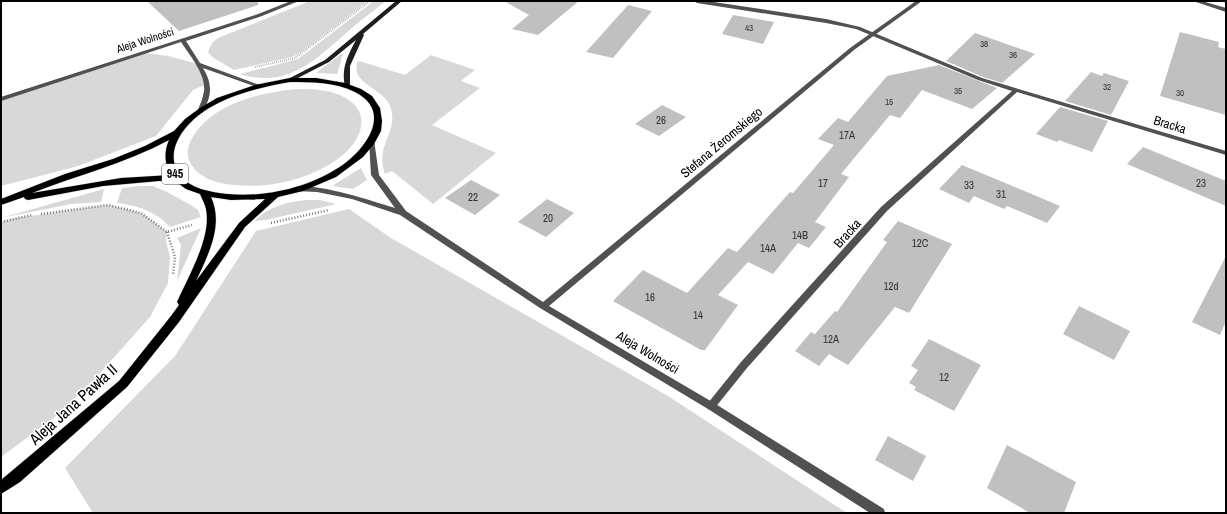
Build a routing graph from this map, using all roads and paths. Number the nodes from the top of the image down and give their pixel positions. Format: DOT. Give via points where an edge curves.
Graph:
graph roads {
  1 [pos="296,1"];
  2 [pos="371,1"];
  3 [pos="399,1"];
  4 [pos="697,1"];
  5 [pos="919,1"];
  6 [pos="1196,1"];
  7 [pos="1226,10"];
  8 [pos="363,32"];
  9 [pos="874,33"];
  10 [pos="182,41"];
  11 [pos="198,64"];
  12 [pos="253,68"];
  13 [pos="290,80"];
  14 [pos="258,86"];
  15 [pos="348,86"];
  16 [pos="1016,90"];
  17 [pos="1,99"];
  18 [pos="200,112"];
  19 [pos="178,132"];
  20 [pos="372,141"];
  21 [pos="1226,153"];
  22 [pos="178,178"];
  23 [pos="295,190"];
  24 [pos="204,192"];
  25 [pos="276,194"];
  26 [pos="2,201"];
  27 [pos="330,209"];
  28 [pos="403,213"];
  29 [pos="1,222"];
  30 [pos="269,224"];
  31 [pos="193,225"];
  32 [pos="167,232"];
  33 [pos="172,282"];
  34 [pos="542,306"];
  35 [pos="175,319"];
  36 [pos="711,406"];
  37 [pos="1,488"];
  38 [pos="880,513"];
  1 -- 10 [label="street, Aleja Wolności"];
  2 -- 12 [label="path" via="295,58"];
  3 -- 8 [label="main road"];
  4 -- 9 [label="street, Bracka" via="826,21"];
  5 -- 9 [label="street, Stefana Żeromskiego"];
  6 -- 7 [label="street"];
  8 -- 13 [label="main road" via="327,60"];
  8 -- 15 [label="main road" via="347,62 345,76"];
  9 -- 16 [label="street, Bracka" via="966,74"];
  9 -- 34 [label="street, Stefana Żeromskiego" via="784,104"];
  10 -- 11 [label="street"];
  10 -- 17 [label="street, Aleja Wolności"];
  11 -- 14 [label="street"];
  11 -- 18 [label="street" via="208,84"];
  13 -- 14 [label="main road, 945"];
  13 -- 15 [label="main road, 945" via="322,80"];
  14 -- 18 [label="main road, 945" via="227,97"];
  15 -- 20 [label="main road, 945" via="373,102 378,114 378,127"];
  16 -- 21 [label="street, Bracka"];
  16 -- 36 [label="street, Bracka" via="884,209 744,365"];
  18 -- 19 [label="main road, 945"];
  19 -- 22 [label="main road, 945" via="171,143 169,156 171,168"];
  19 -- 26 [label="main road, 945" via="116,161"];
  20 -- 23 [label="main road, 945" via="360,155 343,168"];
  20 -- 28 [label="street, Aleja Wolności" via="375,175"];
  22 -- 24 [label="main road, 945"];
  22 -- 26 [label="main road, 945" via="157,177 114,182"];
  23 -- 25 [label="main road, 945"];
  23 -- 28 [label="street, Aleja Wolności" via="317,190"];
  24 -- 25 [label="main road, 945" via="237,197"];
  24 -- 35 [label="main road, Aleja Jana Pawła II / 945" via="211,210 208,236"];
  25 -- 35 [label="main road, Aleja Jana Pawła II / 945" via="242,225"];
  27 -- 30 [label="path"];
  28 -- 34 [label="street, Aleja Wolności"];
  29 -- 32 [label="path" via="108,205 141,213"];
  31 -- 32 [label="path"];
  32 -- 33 [label="path" via="175,257"];
  34 -- 36 [label="street, Aleja Wolności"];
  35 -- 37 [label="main road, Aleja Jana Pawła II / 945" via="123,384"];
  36 -- 38 [label="street, Aleja Wolności"];
}
